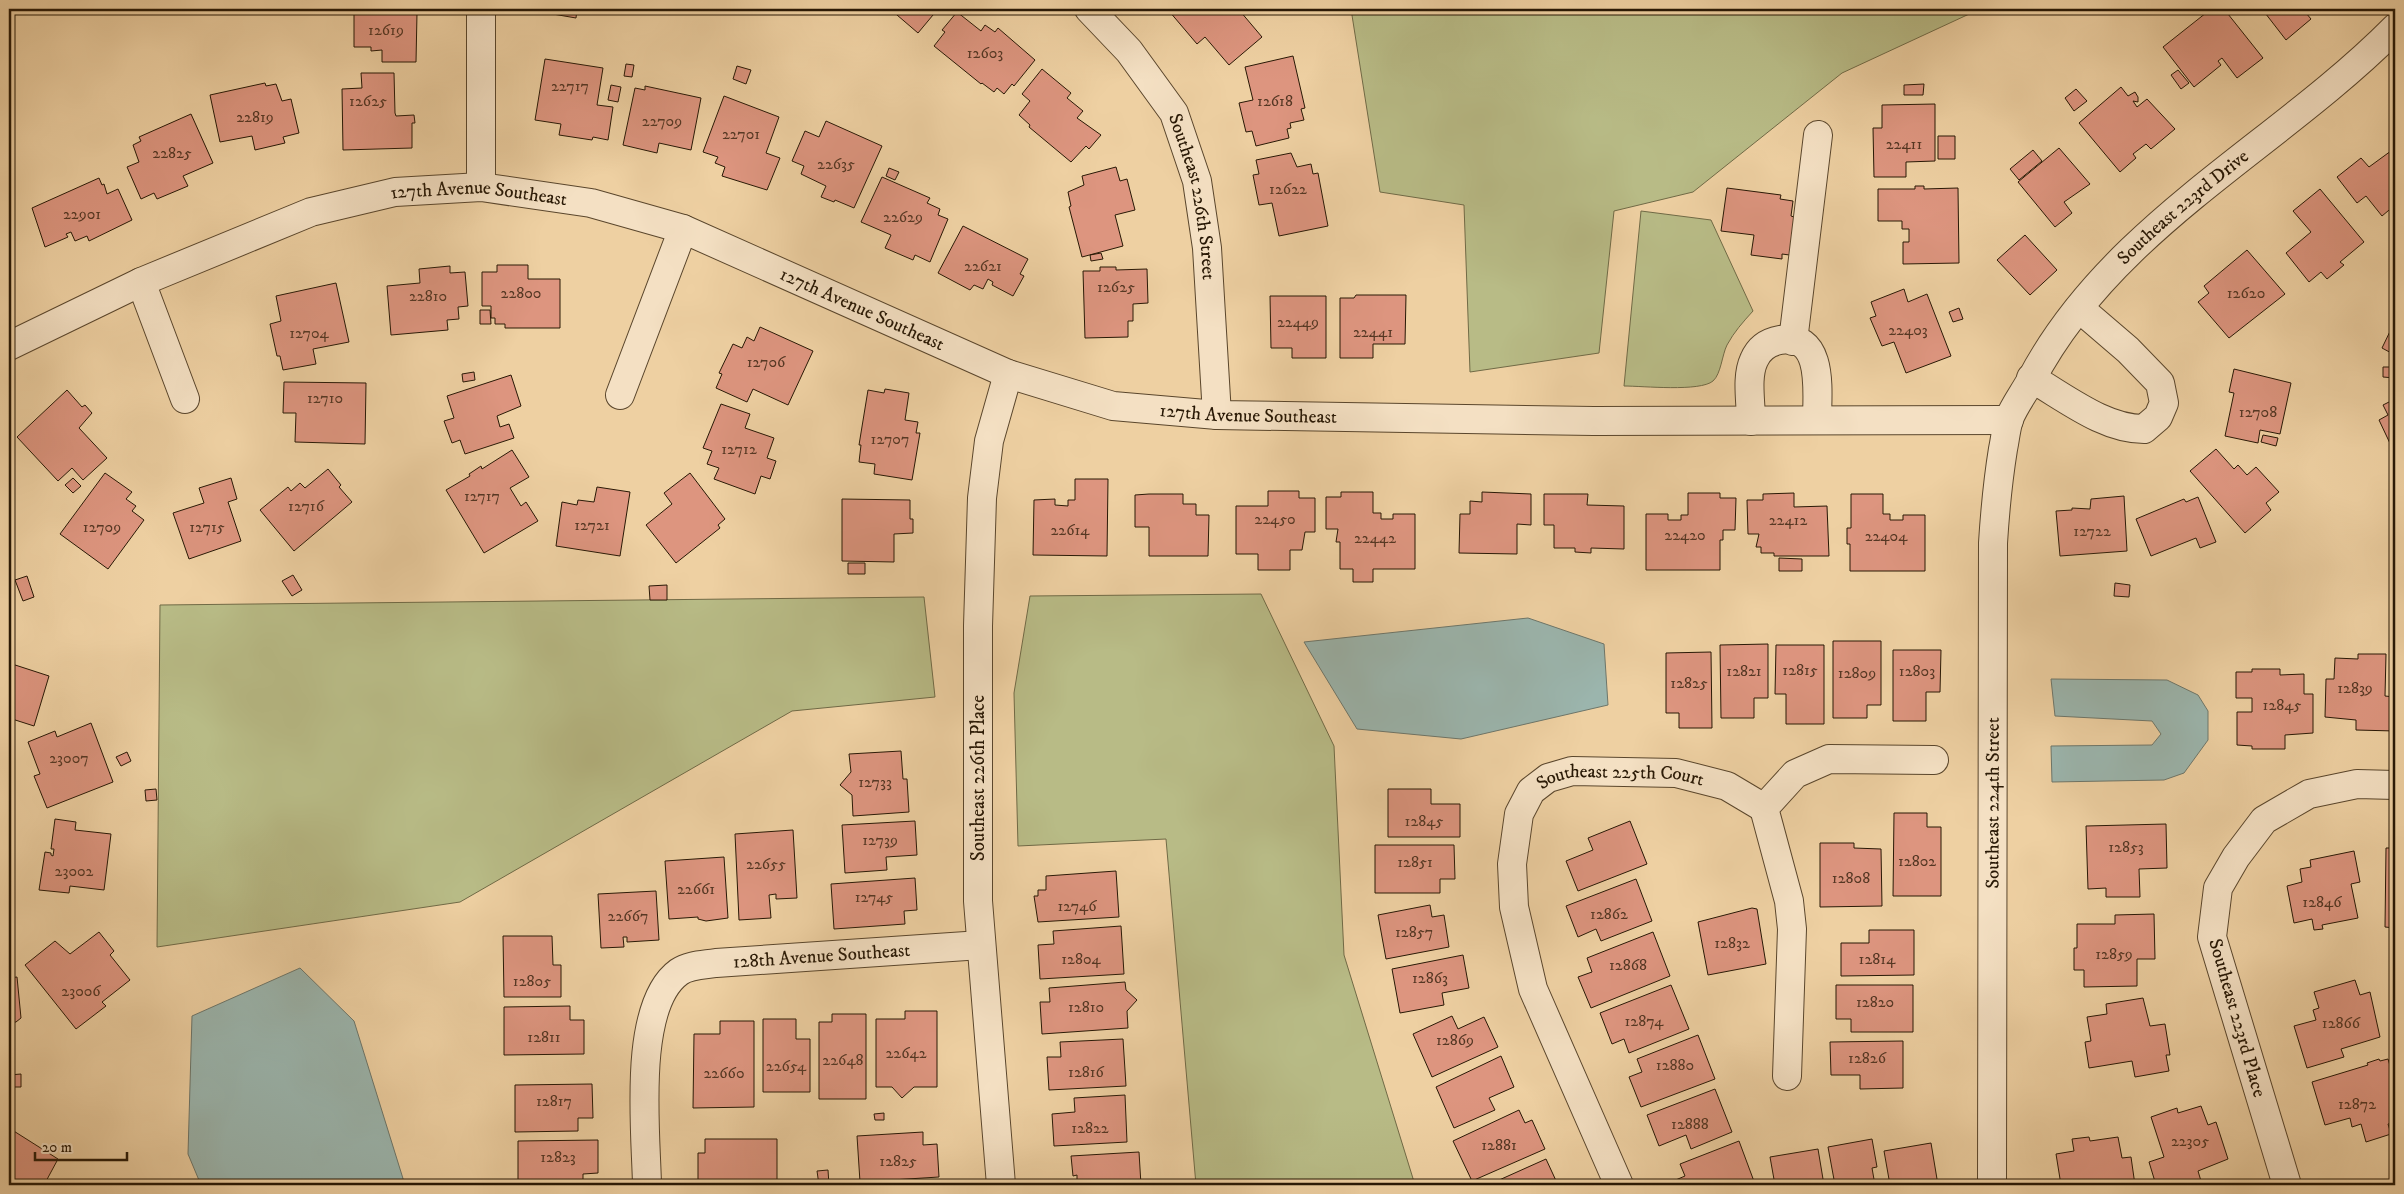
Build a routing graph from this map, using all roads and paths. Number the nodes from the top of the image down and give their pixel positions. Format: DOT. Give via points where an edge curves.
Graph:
graph roads {
  1 [pos="481,9"];
  2 [pos="1089,9"];
  3 [pos="2395,28"];
  4 [pos="1818,135"];
  5 [pos="481,187"];
  6 [pos="683,229"];
  7 [pos="141,282"];
  8 [pos="2080,308"];
  9 [pos="1793,341"];
  10 [pos="9,346"];
  11 [pos="1008,374"];
  12 [pos="2031,378"];
  13 [pos="620,395"];
  14 [pos="184,399"];
  15 [pos="1217,415"];
  16 [pos="1818,420"];
  17 [pos="2009,420"];
  18 [pos="1751,421"];
  19 [pos="1934,760"];
  20 [pos="2395,785"];
  21 [pos="1764,808"];
  22 [pos="981,944"];
  23 [pos="1787,1076"];
  24 [pos="647,1185"];
  25 [pos="1000,1185"];
  26 [pos="1619,1185"];
  27 [pos="1992,1185"];
  28 [pos="2286,1185"];
  1 -- 5 [label="street"];
  2 -- 15 [label="street, Southeast 226th Street" via="1129,51 1174,113 1197,181 1207,248"];
  3 -- 8 [label="street, Southeast 223rd Drive" via="2310,105 2224,170 2117,262"];
  4 -- 9 [label="street"];
  5 -- 6 [label="street, 127th Avenue Southeast" via="591,203"];
  5 -- 7 [label="street, 127th Avenue Southeast" via="395,192 311,212"];
  6 -- 11 [label="street, 127th Avenue Southeast"];
  6 -- 13 [label="street"];
  7 -- 10 [label="street, 127th Avenue Southeast"];
  7 -- 14 [label="street"];
  8 -- 12 [label="street, Southeast 223rd Drive" via="2057,335"];
  8 -- 12 [label="street" via="2160,383 2164,403 2158,417 2144,429 2129,429 2110,423"];
  9 -- 16 [label="street" via="1808,349 1815,360"];
  9 -- 18 [label="street" via="1772,342 1761,348 1754,359"];
  11 -- 15 [label="street, 127th Avenue Southeast" via="1112,406"];
  11 -- 22 [label="street, Southeast 226th Place" via="990,441 982,498 978,626 978,901"];
  12 -- 17 [label="street, Southeast 223rd Drive"];
  15 -- 18 [label="street, 127th Avenue Southeast"];
  16 -- 17 [label="street, 127th Avenue Southeast"];
  16 -- 18 [label="street, 127th Avenue Southeast"];
  17 -- 27 [label="street, Southeast 224th Street" via="1996,488 1993,543"];
  19 -- 21 [label="street" via="1829,759 1795,774"];
  20 -- 28 [label="street, Southeast 223rd Place" via="2357,784 2309,794 2264,820 2218,888 2212,937"];
  21 -- 23 [label="street" via="1789,901 1792,928"];
  21 -- 26 [label="street, Southeast 225th Court" via="1727,786 1676,772 1572,771 1548,778 1531,791 1519,814 1512,864 1514,907 1534,989"];
  22 -- 24 [label="street, 128th Avenue Southeast" via="716,963 679,972 656,1001 646,1047"];
  22 -- 25 [label="street, Southeast 226th Place"];
}
